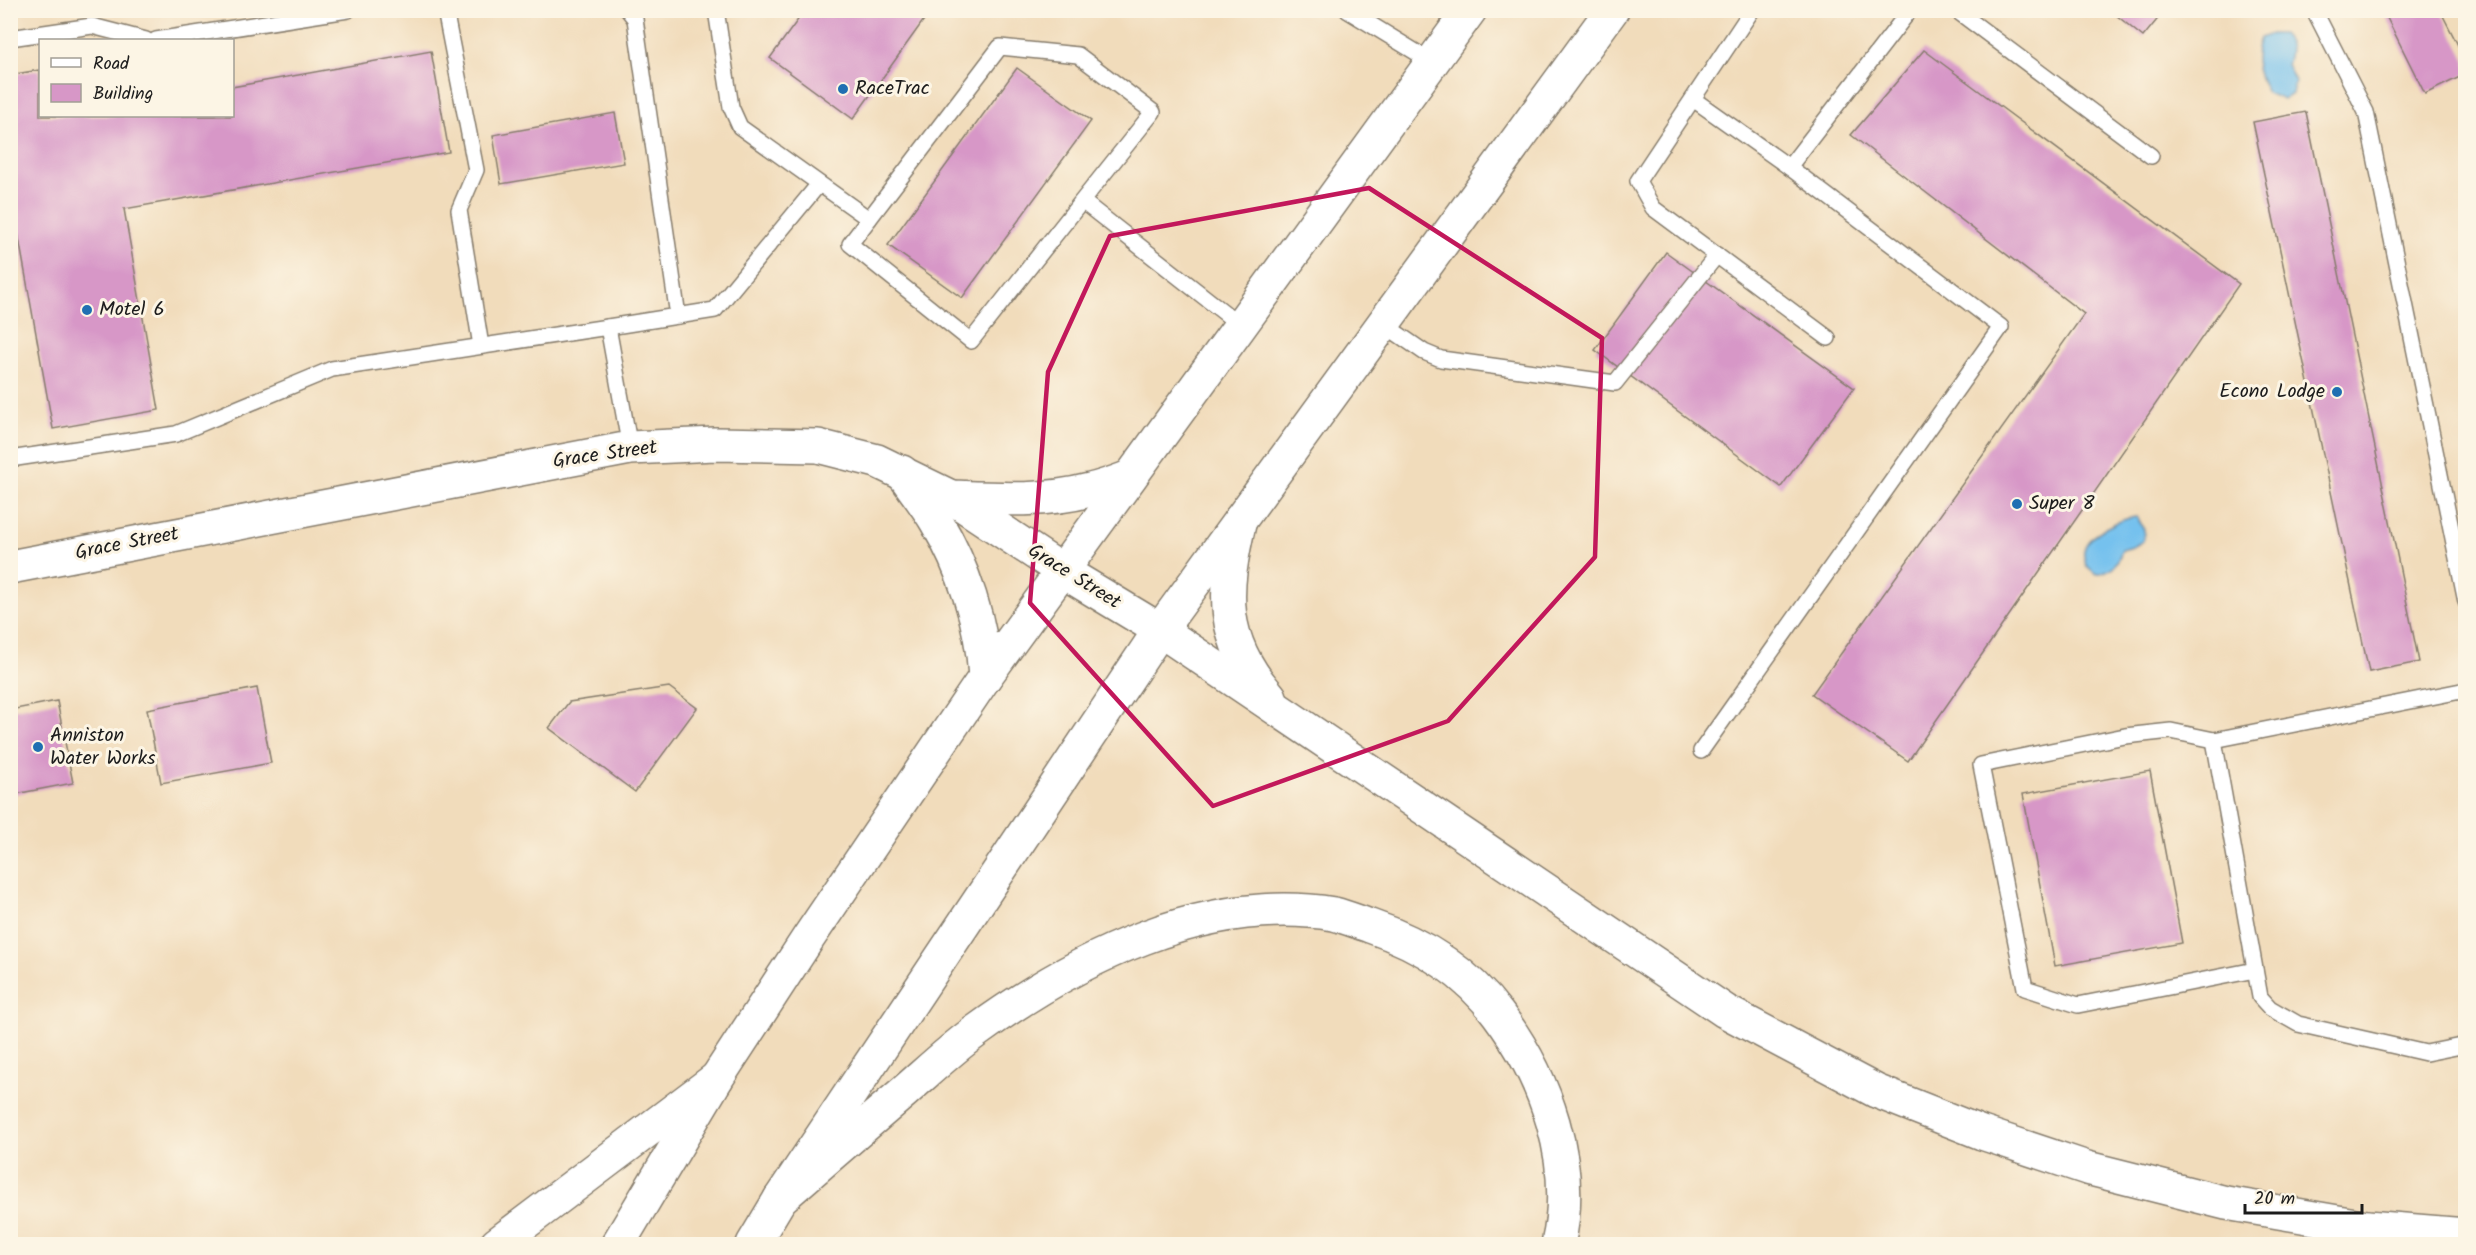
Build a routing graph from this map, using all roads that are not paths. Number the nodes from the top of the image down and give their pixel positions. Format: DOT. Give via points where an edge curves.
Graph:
graph roads {
  1 [pos="348,10"];
  2 [pos="445,10"];
  3 [pos="628,10"];
  4 [pos="716,10"];
  5 [pos="1347,10"];
  6 [pos="1470,10"];
  7 [pos="1612,10"];
  8 [pos="1752,10"];
  9 [pos="1911,10"];
  10 [pos="1956,10"];
  11 [pos="2314,10"];
  12 [pos="10,38"];
  13 [pos="142,39"];
  14 [pos="162,39"];
  15 [pos="1432,62"];
  16 [pos="1693,99"];
  17 [pos="2151,156"];
  18 [pos="1789,166"];
  19 [pos="819,184"];
  20 [pos="1082,201"];
  21 [pos="869,219"];
  22 [pos="1717,255"];
  23 [pos="678,316"];
  24 [pos="1382,323"];
  25 [pos="1240,325"];
  26 [pos="608,327"];
  27 [pos="1828,338"];
  28 [pos="481,346"];
  29 [pos="630,448"];
  30 [pos="10,459"];
  31 [pos="902,472"];
  32 [pos="1130,477"];
  33 [pos="951,497"];
  34 [pos="1240,520"];
  35 [pos="10,567"];
  36 [pos="1064,572"];
  37 [pos="2466,602"];
  38 [pos="1160,630"];
  39 [pos="985,677"];
  40 [pos="2466,690"];
  41 [pos="1289,718"];
  42 [pos="2214,740"];
  43 [pos="1701,751"];
  44 [pos="2256,970"];
  45 [pos="2466,1045"];
  46 [pos="717,1078"];
  47 [pos="780,1199"];
  48 [pos="2466,1235"];
  49 [pos="497,1245"];
  50 [pos="618,1245"];
  51 [pos="753,1245"];
  52 [pos="1558,1245"];
  1 -- 14 [label="lane"];
  2 -- 28 [label="lane" via="476,170 459,210"];
  3 -- 23 [label="lane" via="635,18"];
  4 -- 19 [label="lane" via="731,107 740,128"];
  5 -- 15 [label="lane"];
  6 -- 15 [label="main road"];
  7 -- 24 [label="main road"];
  8 -- 16 [label="lane"];
  9 -- 18 [label="lane"];
  10 -- 17 [label="lane"];
  11 -- 37 [label="lane" via="2366,112"];
  12 -- 13 [label="lane" via="92,26"];
  15 -- 25 [label="main road"];
  16 -- 18 [label="lane"];
  16 -- 22 [label="lane" via="1638,181 1653,208"];
  18 -- 43 [label="lane" via="2001,327"];
  19 -- 21 [label="lane"];
  19 -- 23 [label="lane" via="715,310"];
  20 -- 21 [label="lane" via="971,341 850,244"];
  20 -- 21 [label="lane" via="1153,112 1078,55 1000,46"];
  20 -- 25 [label="lane"];
  22 -- 24 [label="lane" via="1615,383 1441,359"];
  22 -- 27 [label="lane"];
  23 -- 26 [label="lane"];
  24 -- 34 [label="main road"];
  25 -- 32 [label="main road"];
  26 -- 28 [label="lane"];
  26 -- 29 [label="lane"];
  28 -- 30 [label="lane" via="332,369 176,435"];
  29 -- 31 [label="main road, Grace Street" via="715,444 818,446 877,461"];
  29 -- 35 [label="main road, Grace Street"];
  31 -- 33 [label="main road, Grace Street"];
  31 -- 39 [label="main road" via="936,522 962,576 976,617"];
  32 -- 33 [label="main road" via="1089,491 1058,496"];
  32 -- 36 [label="main road"];
  33 -- 36 [label="main road, Grace Street"];
  34 -- 38 [label="main road"];
  34 -- 41 [label="main road" via="1229,578 1230,627 1256,681"];
  36 -- 38 [label="main road, Grace Street"];
  36 -- 39 [label="main road"];
  38 -- 41 [label="main road, Grace Street"];
  38 -- 47 [label="main road"];
  39 -- 46 [label="main road"];
  40 -- 42 [label="lane"];
  41 -- 48 [label="main road" via="1725,1011 1876,1091 1982,1133 2087,1168 2226,1203 2367,1227"];
  42 -- 44 [label="lane"];
  42 -- 44 [label="lane" via="2160,732 1981,765 2025,988 2078,1005"];
  44 -- 45 [label="lane" via="2260,997 2298,1023 2426,1053"];
  46 -- 49 [label="main road"];
  46 -- 50 [label="main road"];
  47 -- 51 [label="main road"];
  47 -- 52 [label="main road" via="974,1033 1044,987 1105,953 1171,929 1234,913 1288,909 1336,915 1393,934 1443,961 1484,995 1515,1036 1540,1082 1556,1133 1563,1183"];
}
